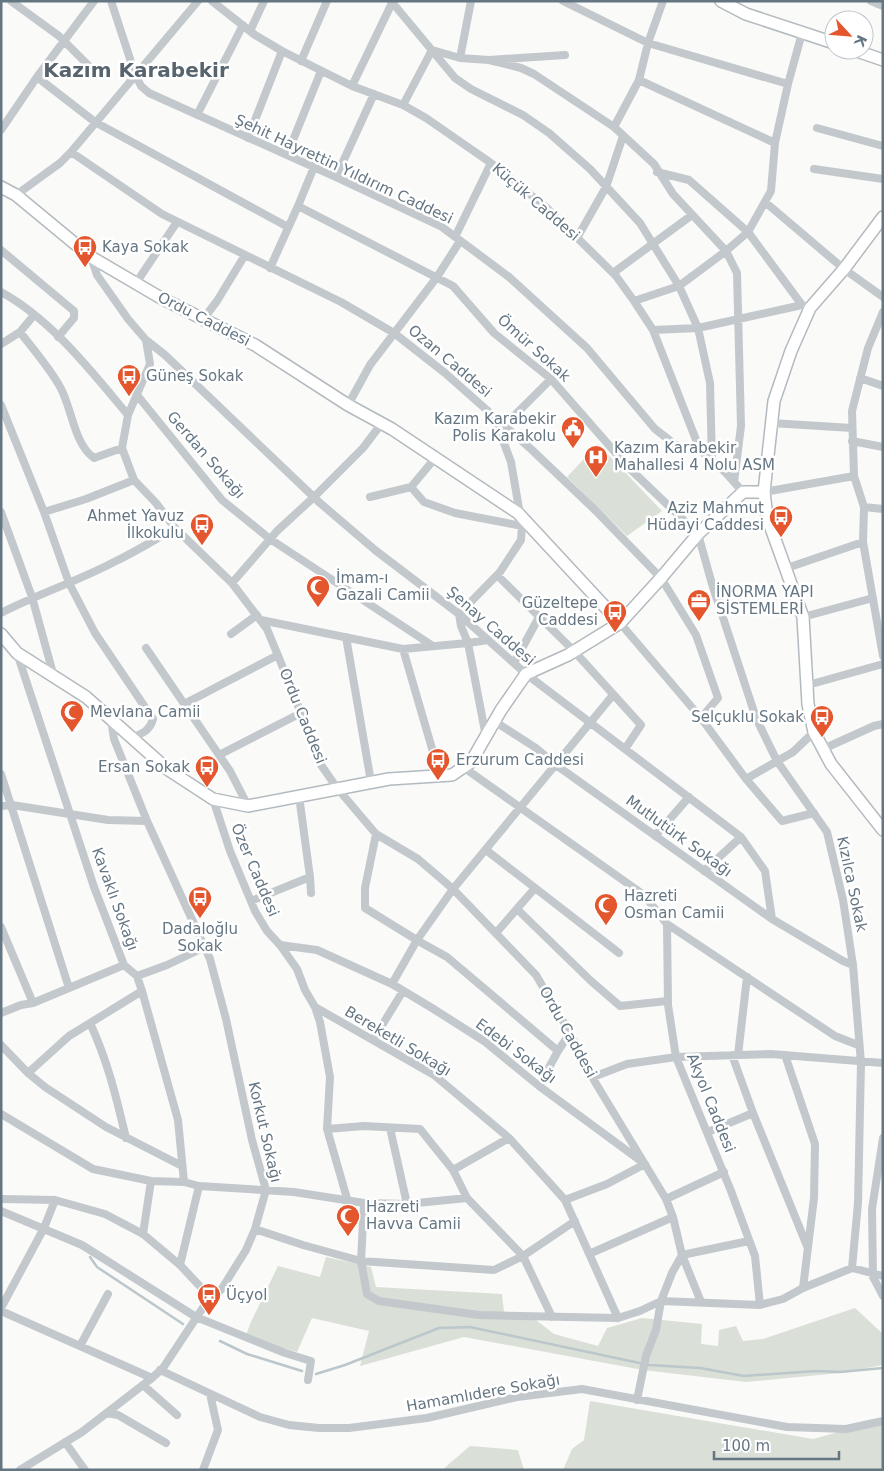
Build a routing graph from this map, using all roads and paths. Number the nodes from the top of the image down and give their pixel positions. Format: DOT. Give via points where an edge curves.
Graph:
graph roads {
  1 [pos="11,1"];
  2 [pos="94,1"];
  3 [pos="111,1"];
  4 [pos="198,1"];
  5 [pos="212,1"];
  6 [pos="264,1"];
  7 [pos="327,1"];
  8 [pos="471,1"];
  9 [pos="563,1"];
  10 [pos="663,1"];
  11 [pos="721,1"];
  12 [pos="871,1"];
  13 [pos="392,2"];
  14 [pos="883,6"];
  15 [pos="243,26"];
  16 [pos="250,31"];
  17 [pos="802,32"];
  18 [pos="824,40"];
  19 [pos="65,41"];
  20 [pos="648,43"];
  21 [pos="432,50"];
  22 [pos="282,51"];
  23 [pos="565,55"];
  24 [pos="460,58"];
  25 [pos="489,60"];
  26 [pos="301,61"];
  27 [pos="88,65"];
  28 [pos="321,71"];
  29 [pos="135,74"];
  30 [pos="37,77"];
  31 [pos="639,80"];
  32 [pos="788,84"];
  33 [pos="352,86"];
  34 [pos="374,94"];
  35 [pos="403,105"];
  36 [pos="197,116"];
  37 [pos="95,122"];
  38 [pos="614,127"];
  39 [pos="817,128"];
  40 [pos="1,130"];
  41 [pos="623,136"];
  42 [pos="248,138"];
  43 [pos="775,143"];
  44 [pos="883,146"];
  45 [pos="71,152"];
  46 [pos="287,155"];
  47 [pos="491,162"];
  48 [pos="314,167"];
  49 [pos="814,169"];
  50 [pos="657,172"];
  51 [pos="336,177"];
  52 [pos="883,179"];
  53 [pos="1,187"];
  54 [pos="606,187"];
  55 [pos="16,195"];
  56 [pos="765,202"];
  57 [pos="298,206"];
  58 [pos="692,215"];
  59 [pos="883,217"];
  60 [pos="177,222"];
  61 [pos="288,228"];
  62 [pos="748,232"];
  63 [pos="577,238"];
  64 [pos="458,239"];
  65 [pos="653,244"];
  66 [pos="1,250"];
  67 [pos="726,251"];
  68 [pos="245,255"];
  69 [pos="91,256"];
  70 [pos="270,268"];
  71 [pos="844,269"];
  72 [pos="612,273"];
  73 [pos="437,277"];
  74 [pos="136,283"];
  75 [pos="679,286"];
  76 [pos="1,292"];
  77 [pos="883,297"];
  78 [pos="634,301"];
  79 [pos="806,306"];
  80 [pos="883,312"];
  81 [pos="34,314"];
  82 [pos="204,318"];
  83 [pos="738,318"];
  84 [pos="698,328"];
  85 [pos="653,330"];
  86 [pos="20,332"];
  87 [pos="394,333"];
  88 [pos="58,336"];
  89 [pos="146,340"];
  90 [pos="1,344"];
  91 [pos="860,378"];
  92 [pos="551,379"];
  93 [pos="883,386"];
  94 [pos="137,395"];
  95 [pos="1,405"];
  96 [pos="348,405"];
  97 [pos="128,415"];
  98 [pos="494,416"];
  99 [pos="382,422"];
  100 [pos="771,423"];
  101 [pos="504,426"];
  102 [pos="852,428"];
  103 [pos="852,441"];
  104 [pos="883,447"];
  105 [pos="122,448"];
  106 [pos="700,450"];
  107 [pos="436,457"];
  108 [pos="712,461"];
  109 [pos="854,476"];
  110 [pos="134,480"];
  111 [pos="734,482"];
  112 [pos="411,487"];
  113 [pos="743,492"];
  114 [pos="764,492"];
  115 [pos="314,497"];
  116 [pos="370,497"];
  117 [pos="864,507"];
  118 [pos="883,508"];
  119 [pos="1,512"];
  120 [pos="44,512"];
  121 [pos="518,513"];
  122 [pos="522,526"];
  123 [pos="175,528"];
  124 [pos="698,534"];
  125 [pos="270,539"];
  126 [pos="863,542"];
  127 [pos="787,568"];
  128 [pos="497,575"];
  129 [pos="661,578"];
  130 [pos="69,583"];
  131 [pos="232,583"];
  132 [pos="32,597"];
  133 [pos="873,598"];
  134 [pos="1,613"];
  135 [pos="459,614"];
  136 [pos="539,617"];
  137 [pos="803,617"];
  138 [pos="259,618"];
  139 [pos="620,623"];
  140 [pos="1,634"];
  141 [pos="231,634"];
  142 [pos="346,638"];
  143 [pos="488,640"];
  144 [pos="468,643"];
  145 [pos="433,646"];
  146 [pos="146,648"];
  147 [pos="403,649"];
  148 [pos="574,651"];
  149 [pos="17,653"];
  150 [pos="278,655"];
  151 [pos="883,656"];
  152 [pos="514,663"];
  153 [pos="883,664"];
  154 [pos="526,674"];
  155 [pos="54,677"];
  156 [pos="808,685"];
  157 [pos="614,695"];
  158 [pos="184,704"];
  159 [pos="301,713"];
  160 [pos="701,718"];
  161 [pos="111,719"];
  162 [pos="494,722"];
  163 [pos="590,722"];
  164 [pos="883,724"];
  165 [pos="814,732"];
  166 [pos="486,737"];
  167 [pos="132,738"];
  168 [pos="625,749"];
  169 [pos="823,749"];
  170 [pos="219,755"];
  171 [pos="777,761"];
  172 [pos="556,765"];
  173 [pos="463,767"];
  174 [pos="1,774"];
  175 [pos="440,776"];
  176 [pos="746,779"];
  177 [pos="371,782"];
  178 [pos="337,788"];
  179 [pos="299,796"];
  180 [pos="689,797"];
  181 [pos="213,800"];
  182 [pos="12,805"];
  183 [pos="1,806"];
  184 [pos="248,806"];
  185 [pos="520,808"];
  186 [pos="814,813"];
  187 [pos="71,815"];
  188 [pos="148,821"];
  189 [pos="883,830"];
  190 [pos="376,834"];
  191 [pos="655,836"];
  192 [pos="741,837"];
  193 [pos="486,850"];
  194 [pos="704,871"];
  195 [pos="310,877"];
  196 [pos="535,888"];
  197 [pos="453,889"];
  198 [pos="312,893"];
  199 [pos="250,901"];
  200 [pos="517,909"];
  201 [pos="772,919"];
  202 [pos="667,924"];
  203 [pos="1,927"];
  204 [pos="496,933"];
  205 [pos="417,940"];
  206 [pos="280,945"];
  207 [pos="205,946"];
  208 [pos="619,953"];
  209 [pos="124,965"];
  210 [pos="853,965"];
  211 [pos="137,976"];
  212 [pos="747,978"];
  213 [pos="392,984"];
  214 [pos="69,988"];
  215 [pos="142,991"];
  216 [pos="403,991"];
  217 [pos="668,1002"];
  218 [pos="33,1003"];
  219 [pos="315,1008"];
  220 [pos="1,1013"];
  221 [pos="90,1023"];
  222 [pos="570,1033"];
  223 [pos="373,1040"];
  224 [pos="1,1045"];
  225 [pos="858,1045"];
  226 [pos="558,1050"];
  227 [pos="735,1055"];
  228 [pos="785,1055"];
  229 [pos="676,1057"];
  230 [pos="861,1063"];
  231 [pos="883,1063"];
  232 [pos="28,1073"];
  233 [pos="593,1077"];
  234 [pos="539,1086"];
  235 [pos="1,1114"];
  236 [pos="753,1114"];
  237 [pos="390,1128"];
  238 [pos="328,1129"];
  239 [pos="708,1132"];
  240 [pos="126,1138"];
  241 [pos="509,1138"];
  242 [pos="883,1138"];
  243 [pos="645,1164"];
  244 [pos="182,1166"];
  245 [pos="453,1170"];
  246 [pos="724,1172"];
  247 [pos="151,1181"];
  248 [pos="184,1182"];
  249 [pos="199,1186"];
  250 [pos="266,1190"];
  251 [pos="467,1198"];
  252 [pos="666,1199"];
  253 [pos="1,1200"];
  254 [pos="55,1200"];
  255 [pos="565,1200"];
  256 [pos="348,1202"];
  257 [pos="364,1203"];
  258 [pos="407,1204"];
  259 [pos="1,1211"];
  260 [pos="673,1217"];
  261 [pos="574,1221"];
  262 [pos="44,1228"];
  263 [pos="255,1229"];
  264 [pos="144,1234"];
  265 [pos="749,1241"];
  266 [pos="808,1247"];
  267 [pos="589,1254"];
  268 [pos="682,1255"];
  269 [pos="523,1256"];
  270 [pos="362,1261"];
  271 [pos="180,1265"];
  272 [pos="852,1268"];
  273 [pos="872,1272"];
  274 [pos="883,1276"];
  275 [pos="802,1288"];
  276 [pos="108,1294"];
  277 [pos="883,1296"];
  278 [pos="210,1297"];
  279 [pos="661,1301"];
  280 [pos="701,1302"];
  281 [pos="760,1305"];
  282 [pos="1,1309"];
  283 [pos="196,1317"];
  284 [pos="552,1317"];
  285 [pos="618,1318"];
  286 [pos="80,1346"];
  287 [pos="160,1370"];
  288 [pos="152,1378"];
  289 [pos="308,1380"];
  290 [pos="144,1384"];
  291 [pos="210,1394"];
  292 [pos="637,1400"];
  293 [pos="107,1413"];
  294 [pos="177,1415"];
  295 [pos="883,1421"];
  296 [pos="65,1442"];
  297 [pos="166,1443"];
  298 [pos="20,1470"];
  299 [pos="85,1470"];
  300 [pos="203,1470"];
  1 -- 19 [label="street"];
  2 -- 19 [label="street"];
  3 -- 29 [label="street, Şehit Hayrettin Yıldırım Caddesi"];
  4 -- 29 [label="street"];
  5 -- 15 [label="street, Küçük Caddesi"];
  6 -- 16 [label="street"];
  7 -- 26 [label="street"];
  8 -- 24 [label="street"];
  9 -- 20 [label="street"];
  10 -- 20 [label="street"];
  11 -- 17 [label="street" via="746,14"];
  12 -- 14 [label="street"];
  13 -- 21 [label="street"];
  13 -- 33 [label="street"];
  15 -- 16 [label="street, Küçük Caddesi"];
  15 -- 36 [label="street"];
  16 -- 22 [label="street, Küçük Caddesi"];
  17 -- 18 [label="street"];
  17 -- 32 [label="street"];
  19 -- 27 [label="street"];
  19 -- 30 [label="street"];
  20 -- 31 [label="street"];
  20 -- 32 [label="street"];
  21 -- 24 [label="street"];
  21 -- 35 [label="street"];
  21 -- 54 [label="street" via="455,78 542,128"];
  22 -- 26 [label="street, Küçük Caddesi"];
  22 -- 42 [label="street"];
  23 -- 25 [label="street"];
  24 -- 25 [label="street"];
  25 -- 38 [label="street" via="534,74"];
  26 -- 28 [label="street, Küçük Caddesi"];
  28 -- 33 [label="street, Küçük Caddesi"];
  28 -- 46 [label="street"];
  29 -- 36 [label="street, Şehit Hayrettin Yıldırım Caddesi" via="149,93"];
  29 -- 37 [label="street"];
  30 -- 37 [label="street"];
  30 -- 40 [label="street"];
  31 -- 38 [label="street"];
  31 -- 43 [label="street"];
  32 -- 43 [label="street"];
  33 -- 34 [label="street, Küçük Caddesi"];
  34 -- 35 [label="street, Küçük Caddesi"];
  34 -- 51 [label="street"];
  35 -- 47 [label="street, Küçük Caddesi"];
  36 -- 42 [label="street, Şehit Hayrettin Yıldırım Caddesi"];
  37 -- 45 [label="street"];
  37 -- 61 [label="street"];
  38 -- 41 [label="street"];
  39 -- 44 [label="street"];
  41 -- 50 [label="street" via="654,164"];
  41 -- 54 [label="street"];
  42 -- 46 [label="street, Şehit Hayrettin Yıldırım Caddesi"];
  43 -- 56 [label="street" via="771,191"];
  45 -- 55 [label="street"];
  45 -- 60 [label="street, Ozan Caddesi"];
  46 -- 48 [label="street, Şehit Hayrettin Yıldırım Caddesi"];
  47 -- 63 [label="street, Küçük Caddesi" via="547,208"];
  47 -- 64 [label="street"];
  48 -- 51 [label="street, Şehit Hayrettin Yıldırım Caddesi"];
  48 -- 57 [label="street"];
  49 -- 52 [label="street"];
  50 -- 58 [label="street"];
  50 -- 62 [label="street" via="689,180"];
  51 -- 64 [label="street, Şehit Hayrettin Yıldırım Caddesi" via="442,227"];
  53 -- 55 [label="street, Ordu Caddesi"];
  54 -- 63 [label="street"];
  54 -- 65 [label="street" via="640,223"];
  55 -- 69 [label="street, Ordu Caddesi"];
  56 -- 62 [label="street"];
  56 -- 71 [label="street"];
  57 -- 61 [label="street"];
  57 -- 73 [label="street, Ömür Sokak"];
  58 -- 65 [label="street"];
  58 -- 67 [label="street"];
  59 -- 71 [label="street"];
  60 -- 68 [label="street, Ozan Caddesi"];
  60 -- 74 [label="street"];
  61 -- 70 [label="street"];
  62 -- 67 [label="street"];
  62 -- 79 [label="street"];
  63 -- 72 [label="street, Küçük Caddesi"];
  64 -- 73 [label="street"];
  64 -- 106 [label="street, Şehit Hayrettin Yıldırım Caddesi" via="509,278 586,348 654,429 681,449"];
  65 -- 72 [label="street"];
  65 -- 75 [label="street"];
  66 -- 88 [label="street" via="74,311 74,318"];
  67 -- 75 [label="street"];
  67 -- 83 [label="street" via="737,273"];
  68 -- 70 [label="street, Ozan Caddesi"];
  68 -- 82 [label="street"];
  69 -- 74 [label="street, Ordu Caddesi"];
  69 -- 89 [label="street, Ordu Caddesi" via="97,275"];
  70 -- 87 [label="street, Ozan Caddesi" via="341,302"];
  71 -- 77 [label="street"];
  71 -- 79 [label="street"];
  72 -- 78 [label="street, Küçük Caddesi"];
  73 -- 87 [label="street"];
  73 -- 92 [label="street, Ömür Sokak" via="453,286 494,333"];
  74 -- 82 [label="street, Ordu Caddesi"];
  75 -- 78 [label="street"];
  75 -- 84 [label="street"];
  76 -- 81 [label="street"];
  78 -- 85 [label="street, Küçük Caddesi"];
  79 -- 83 [label="street"];
  79 -- 100 [label="street" via="774,401"];
  80 -- 91 [label="street"];
  81 -- 86 [label="street"];
  81 -- 88 [label="street"];
  82 -- 96 [label="street, Ordu Caddesi" via="255,345"];
  83 -- 84 [label="street"];
  83 -- 111 [label="street" via="741,426"];
  84 -- 85 [label="street"];
  84 -- 108 [label="street" via="710,383"];
  85 -- 106 [label="street, Küçük Caddesi"];
  86 -- 90 [label="street"];
  86 -- 105 [label="street" via="60,386 74,426 88,453 94,458"];
  87 -- 96 [label="street"];
  87 -- 98 [label="street, Ozan Caddesi"];
  88 -- 97 [label="street"];
  89 -- 94 [label="street" via="150,364"];
  89 -- 115 [label="street, Şenay Caddesi"];
  91 -- 93 [label="street"];
  91 -- 102 [label="street" via="852,411"];
  92 -- 101 [label="street"];
  92 -- 124 [label="street, Ömür Sokak" via="628,467"];
  94 -- 97 [label="street"];
  94 -- 125 [label="street, Gerdan Sokağı" via="222,500"];
  95 -- 120 [label="street"];
  96 -- 99 [label="street, Ordu Caddesi"];
  97 -- 105 [label="street"];
  98 -- 101 [label="street, Ozan Caddesi"];
  98 -- 121 [label="street" via="510,462"];
  99 -- 107 [label="street, Ordu Caddesi"];
  99 -- 115 [label="street" via="363,448"];
  100 -- 102 [label="street"];
  100 -- 114 [label="street"];
  101 -- 129 [label="street, Ozan Caddesi" via="595,510"];
  102 -- 103 [label="street"];
  103 -- 104 [label="street"];
  103 -- 109 [label="street"];
  105 -- 110 [label="street, Ordu Caddesi"];
  106 -- 108 [label="street, Küçük Caddesi"];
  107 -- 112 [label="street"];
  107 -- 121 [label="street, Ordu Caddesi"];
  108 -- 111 [label="street, Küçük Caddesi"];
  109 -- 114 [label="street"];
  109 -- 117 [label="street"];
  110 -- 120 [label="street"];
  110 -- 123 [label="street, Ordu Caddesi"];
  111 -- 113 [label="street, Küçük Caddesi"];
  112 -- 116 [label="street"];
  112 -- 122 [label="street" via="424,502 455,513"];
  113 -- 114 [label="street"];
  113 -- 124 [label="street"];
  114 -- 127 [label="street" via="767,517"];
  115 -- 125 [label="street"];
  115 -- 135 [label="street, Şenay Caddesi" via="375,550"];
  117 -- 118 [label="street"];
  117 -- 126 [label="street"];
  119 -- 132 [label="street"];
  120 -- 130 [label="street"];
  121 -- 122 [label="street"];
  121 -- 139 [label="street, Ordu Caddesi"];
  122 -- 128 [label="street" via="521,540"];
  123 -- 130 [label="street" via="115,562"];
  123 -- 131 [label="street, Ordu Caddesi"];
  124 -- 129 [label="street"];
  124 -- 171 [label="street, Kızılca Sokak" via="756,718"];
  125 -- 131 [label="street"];
  125 -- 145 [label="street, Gerdan Sokağı"];
  126 -- 127 [label="street"];
  126 -- 133 [label="street"];
  127 -- 137 [label="street"];
  128 -- 135 [label="street"];
  128 -- 136 [label="street"];
  129 -- 139 [label="street"];
  129 -- 160 [label="street, Ozan Caddesi" via="696,636 718,698"];
  130 -- 132 [label="street"];
  130 -- 167 [label="street" via="95,633 153,719 146,732"];
  131 -- 138 [label="street, Ordu Caddesi"];
  132 -- 134 [label="street"];
  132 -- 155 [label="street"];
  133 -- 137 [label="street"];
  133 -- 151 [label="street"];
  135 -- 143 [label="street, Şenay Caddesi"];
  135 -- 144 [label="street"];
  136 -- 148 [label="street"];
  136 -- 152 [label="street"];
  137 -- 156 [label="street"];
  138 -- 141 [label="street"];
  138 -- 142 [label="street"];
  138 -- 150 [label="street, Ordu Caddesi"];
  139 -- 148 [label="street"];
  139 -- 160 [label="street"];
  140 -- 149 [label="street"];
  142 -- 147 [label="street"];
  142 -- 177 [label="street"];
  143 -- 144 [label="street"];
  143 -- 152 [label="street, Şenay Caddesi"];
  144 -- 145 [label="street"];
  144 -- 166 [label="street"];
  145 -- 147 [label="street"];
  146 -- 158 [label="street"];
  147 -- 175 [label="street"];
  148 -- 154 [label="street"];
  148 -- 157 [label="street"];
  149 -- 155 [label="street"];
  149 -- 187 [label="street, Kavaklı Sokağı"];
  150 -- 158 [label="street"];
  150 -- 159 [label="street, Ordu Caddesi"];
  152 -- 154 [label="street, Şenay Caddesi"];
  153 -- 156 [label="street"];
  154 -- 162 [label="street"];
  154 -- 163 [label="street, Şenay Caddesi"];
  155 -- 161 [label="street" via="86,697"];
  156 -- 165 [label="street"];
  157 -- 163 [label="street"];
  157 -- 168 [label="street" via="640,725"];
  158 -- 170 [label="street"];
  159 -- 170 [label="street"];
  159 -- 178 [label="street, Ordu Caddesi" via="319,762"];
  160 -- 176 [label="street"];
  161 -- 167 [label="street"];
  161 -- 188 [label="street, Korkut Sokağı" via="114,739"];
  162 -- 166 [label="street"];
  162 -- 172 [label="street, Mutlutürk Sokağı" via="536,748"];
  163 -- 168 [label="street, Şenay Caddesi"];
  163 -- 172 [label="street"];
  164 -- 169 [label="street"];
  165 -- 169 [label="street"];
  165 -- 171 [label="street" via="793,752"];
  166 -- 173 [label="street" via="472,762"];
  167 -- 181 [label="street" via="167,769"];
  168 -- 180 [label="street, Şenay Caddesi"];
  169 -- 189 [label="street" via="830,764"];
  170 -- 184 [label="street"];
  171 -- 176 [label="street"];
  171 -- 186 [label="street, Kızılca Sokak"];
  172 -- 185 [label="street"];
  172 -- 191 [label="street, Mutlutürk Sokağı"];
  173 -- 175 [label="street" via="452,775"];
  173 -- 185 [label="street"];
  174 -- 182 [label="street"];
  175 -- 177 [label="street"];
  176 -- 186 [label="street" via="782,821"];
  177 -- 178 [label="street"];
  178 -- 179 [label="street"];
  178 -- 190 [label="street, Ordu Caddesi"];
  179 -- 184 [label="street"];
  179 -- 195 [label="street"];
  180 -- 191 [label="street"];
  180 -- 192 [label="street, Şenay Caddesi"];
  181 -- 184 [label="street"];
  181 -- 199 [label="street, Özer Caddesi"];
  182 -- 183 [label="street"];
  182 -- 187 [label="street"];
  182 -- 214 [label="street"];
  185 -- 193 [label="street"];
  185 -- 202 [label="street" via="644,895"];
  186 -- 210 [label="street, Kızılca Sokak" via="827,832 843,900"];
  187 -- 188 [label="street"];
  187 -- 209 [label="street, Kavaklı Sokağı"];
  188 -- 207 [label="street, Korkut Sokağı"];
  190 -- 197 [label="street, Ordu Caddesi" via="418,859"];
  190 -- 205 [label="street" via="365,888 365,908"];
  191 -- 194 [label="street, Mutlutürk Sokağı"];
  192 -- 194 [label="street"];
  192 -- 201 [label="street, Şenay Caddesi" via="765,871"];
  193 -- 196 [label="street"];
  193 -- 197 [label="street"];
  194 -- 201 [label="street, Mutlutürk Sokağı"];
  195 -- 198 [label="street"];
  195 -- 199 [label="street"];
  196 -- 200 [label="street"];
  196 -- 208 [label="street"];
  197 -- 204 [label="street, Ordu Caddesi"];
  197 -- 205 [label="street"];
  199 -- 206 [label="street, Özer Caddesi" via="266,931"];
  200 -- 204 [label="street"];
  200 -- 217 [label="street" via="620,1006"];
  201 -- 210 [label="street, Mutlutürk Sokağı"];
  202 -- 212 [label="street"];
  202 -- 217 [label="street, Akyol Caddesi"];
  203 -- 218 [label="street"];
  204 -- 222 [label="street, Ordu Caddesi" via="536,975"];
  205 -- 213 [label="street"];
  205 -- 226 [label="street" via="447,957"];
  206 -- 213 [label="street, Edebi Sokağı" via="317,950"];
  206 -- 219 [label="street, Özer Caddesi" via="297,968"];
  207 -- 211 [label="street"];
  207 -- 250 [label="street, Korkut Sokağı" via="226,1019"];
  209 -- 211 [label="street, Kavaklı Sokağı"];
  209 -- 214 [label="street"];
  210 -- 225 [label="street, Kızılca Sokak"];
  211 -- 215 [label="street"];
  212 -- 225 [label="street" via="835,1036"];
  212 -- 227 [label="street"];
  213 -- 216 [label="street, Edebi Sokağı"];
  214 -- 218 [label="street"];
  215 -- 221 [label="street"];
  215 -- 244 [label="street" via="178,1120"];
  216 -- 223 [label="street"];
  216 -- 234 [label="street, Edebi Sokağı" via="484,1041"];
  217 -- 229 [label="street, Akyol Caddesi"];
  218 -- 220 [label="street"];
  219 -- 223 [label="street, Bereketli Sokağı"];
  219 -- 238 [label="street, Özer Caddesi" via="330,1077"];
  221 -- 232 [label="street" via="69,1036"];
  221 -- 240 [label="street" via="111,1074"];
  222 -- 226 [label="street"];
  222 -- 233 [label="street, Ordu Caddesi"];
  223 -- 241 [label="street, Bereketli Sokağı" via="434,1075"];
  224 -- 232 [label="street"];
  225 -- 230 [label="street, Kızılca Sokak"];
  226 -- 234 [label="street"];
  227 -- 228 [label="street"];
  227 -- 229 [label="street"];
  227 -- 236 [label="street"];
  228 -- 230 [label="street"];
  228 -- 266 [label="street" via="815,1144 814,1198"];
  229 -- 233 [label="street" via="627,1064"];
  229 -- 239 [label="street, Akyol Caddesi"];
  230 -- 231 [label="street"];
  230 -- 272 [label="street, Kızılca Sokak" via="858,1203"];
  232 -- 240 [label="street"];
  233 -- 243 [label="street, Ordu Caddesi"];
  234 -- 243 [label="street, Edebi Sokağı"];
  235 -- 247 [label="street" via="93,1169"];
  236 -- 239 [label="street"];
  236 -- 266 [label="street"];
  237 -- 238 [label="street"];
  237 -- 245 [label="street" via="420,1129"];
  237 -- 258 [label="street"];
  238 -- 256 [label="street, Özer Caddesi"];
  239 -- 246 [label="street, Akyol Caddesi"];
  240 -- 244 [label="street"];
  241 -- 245 [label="street"];
  241 -- 255 [label="street, Bereketli Sokağı"];
  242 -- 273 [label="street" via="872,1210"];
  243 -- 252 [label="street, Ordu Caddesi"];
  243 -- 255 [label="street" via="607,1184"];
  244 -- 248 [label="street"];
  245 -- 251 [label="street"];
  246 -- 252 [label="street"];
  246 -- 265 [label="street, Akyol Caddesi"];
  247 -- 248 [label="street"];
  247 -- 264 [label="street"];
  248 -- 249 [label="street"];
  249 -- 250 [label="street"];
  249 -- 271 [label="street"];
  250 -- 256 [label="street"];
  250 -- 263 [label="street, Korkut Sokağı"];
  251 -- 258 [label="street"];
  251 -- 269 [label="street"];
  252 -- 260 [label="street, Ordu Caddesi"];
  253 -- 254 [label="street"];
  254 -- 262 [label="street"];
  254 -- 264 [label="street" via="105,1214"];
  255 -- 261 [label="street, Bereketli Sokağı"];
  256 -- 257 [label="street"];
  257 -- 258 [label="street"];
  257 -- 270 [label="street"];
  259 -- 262 [label="street"];
  260 -- 267 [label="street"];
  260 -- 268 [label="street, Ordu Caddesi"];
  261 -- 267 [label="street, Bereketli Sokağı"];
  261 -- 269 [label="street"];
  262 -- 282 [label="street"];
  262 -- 283 [label="street" via="82,1245"];
  263 -- 270 [label="street"];
  263 -- 278 [label="street, Korkut Sokağı" via="221,1290"];
  264 -- 271 [label="street"];
  265 -- 268 [label="street"];
  265 -- 281 [label="street, Akyol Caddesi" via="755,1256"];
  266 -- 275 [label="street"];
  267 -- 285 [label="street, Bereketli Sokağı"];
  268 -- 279 [label="street"];
  268 -- 280 [label="street, Ordu Caddesi"];
  269 -- 270 [label="street" via="494,1270"];
  269 -- 284 [label="street"];
  270 -- 284 [label="street" via="367,1294 379,1301 479,1315"];
  271 -- 278 [label="street"];
  272 -- 273 [label="street"];
  272 -- 275 [label="street"];
  273 -- 274 [label="street"];
  273 -- 277 [label="street"];
  275 -- 281 [label="street" via="783,1300"];
  276 -- 286 [label="street"];
  278 -- 283 [label="street, Korkut Sokağı"];
  279 -- 280 [label="street"];
  279 -- 285 [label="street"];
  279 -- 292 [label="street"];
  280 -- 281 [label="street"];
  282 -- 286 [label="street"];
  283 -- 287 [label="street, Korkut Sokağı"];
  283 -- 289 [label="street" via="311,1361"];
  284 -- 285 [label="street"];
  286 -- 288 [label="street"];
  287 -- 288 [label="street, Korkut Sokağı"];
  287 -- 291 [label="street, Hamamlıdere Sokağı"];
  288 -- 290 [label="street, Korkut Sokağı"];
  290 -- 293 [label="street, Korkut Sokağı"];
  290 -- 294 [label="street"];
  291 -- 292 [label="street, Hamamlıdere Sokağı" via="260,1417 289,1425 319,1428 349,1428 427,1418 517,1397 582,1389"];
  291 -- 300 [label="street" via="218,1430"];
  292 -- 295 [label="street, Hamamlıdere Sokağı" via="787,1427 846,1429"];
  293 -- 296 [label="street, Korkut Sokağı"];
  293 -- 297 [label="street" via="118,1415"];
  296 -- 298 [label="street, Korkut Sokağı"];
  296 -- 299 [label="street"];
}
